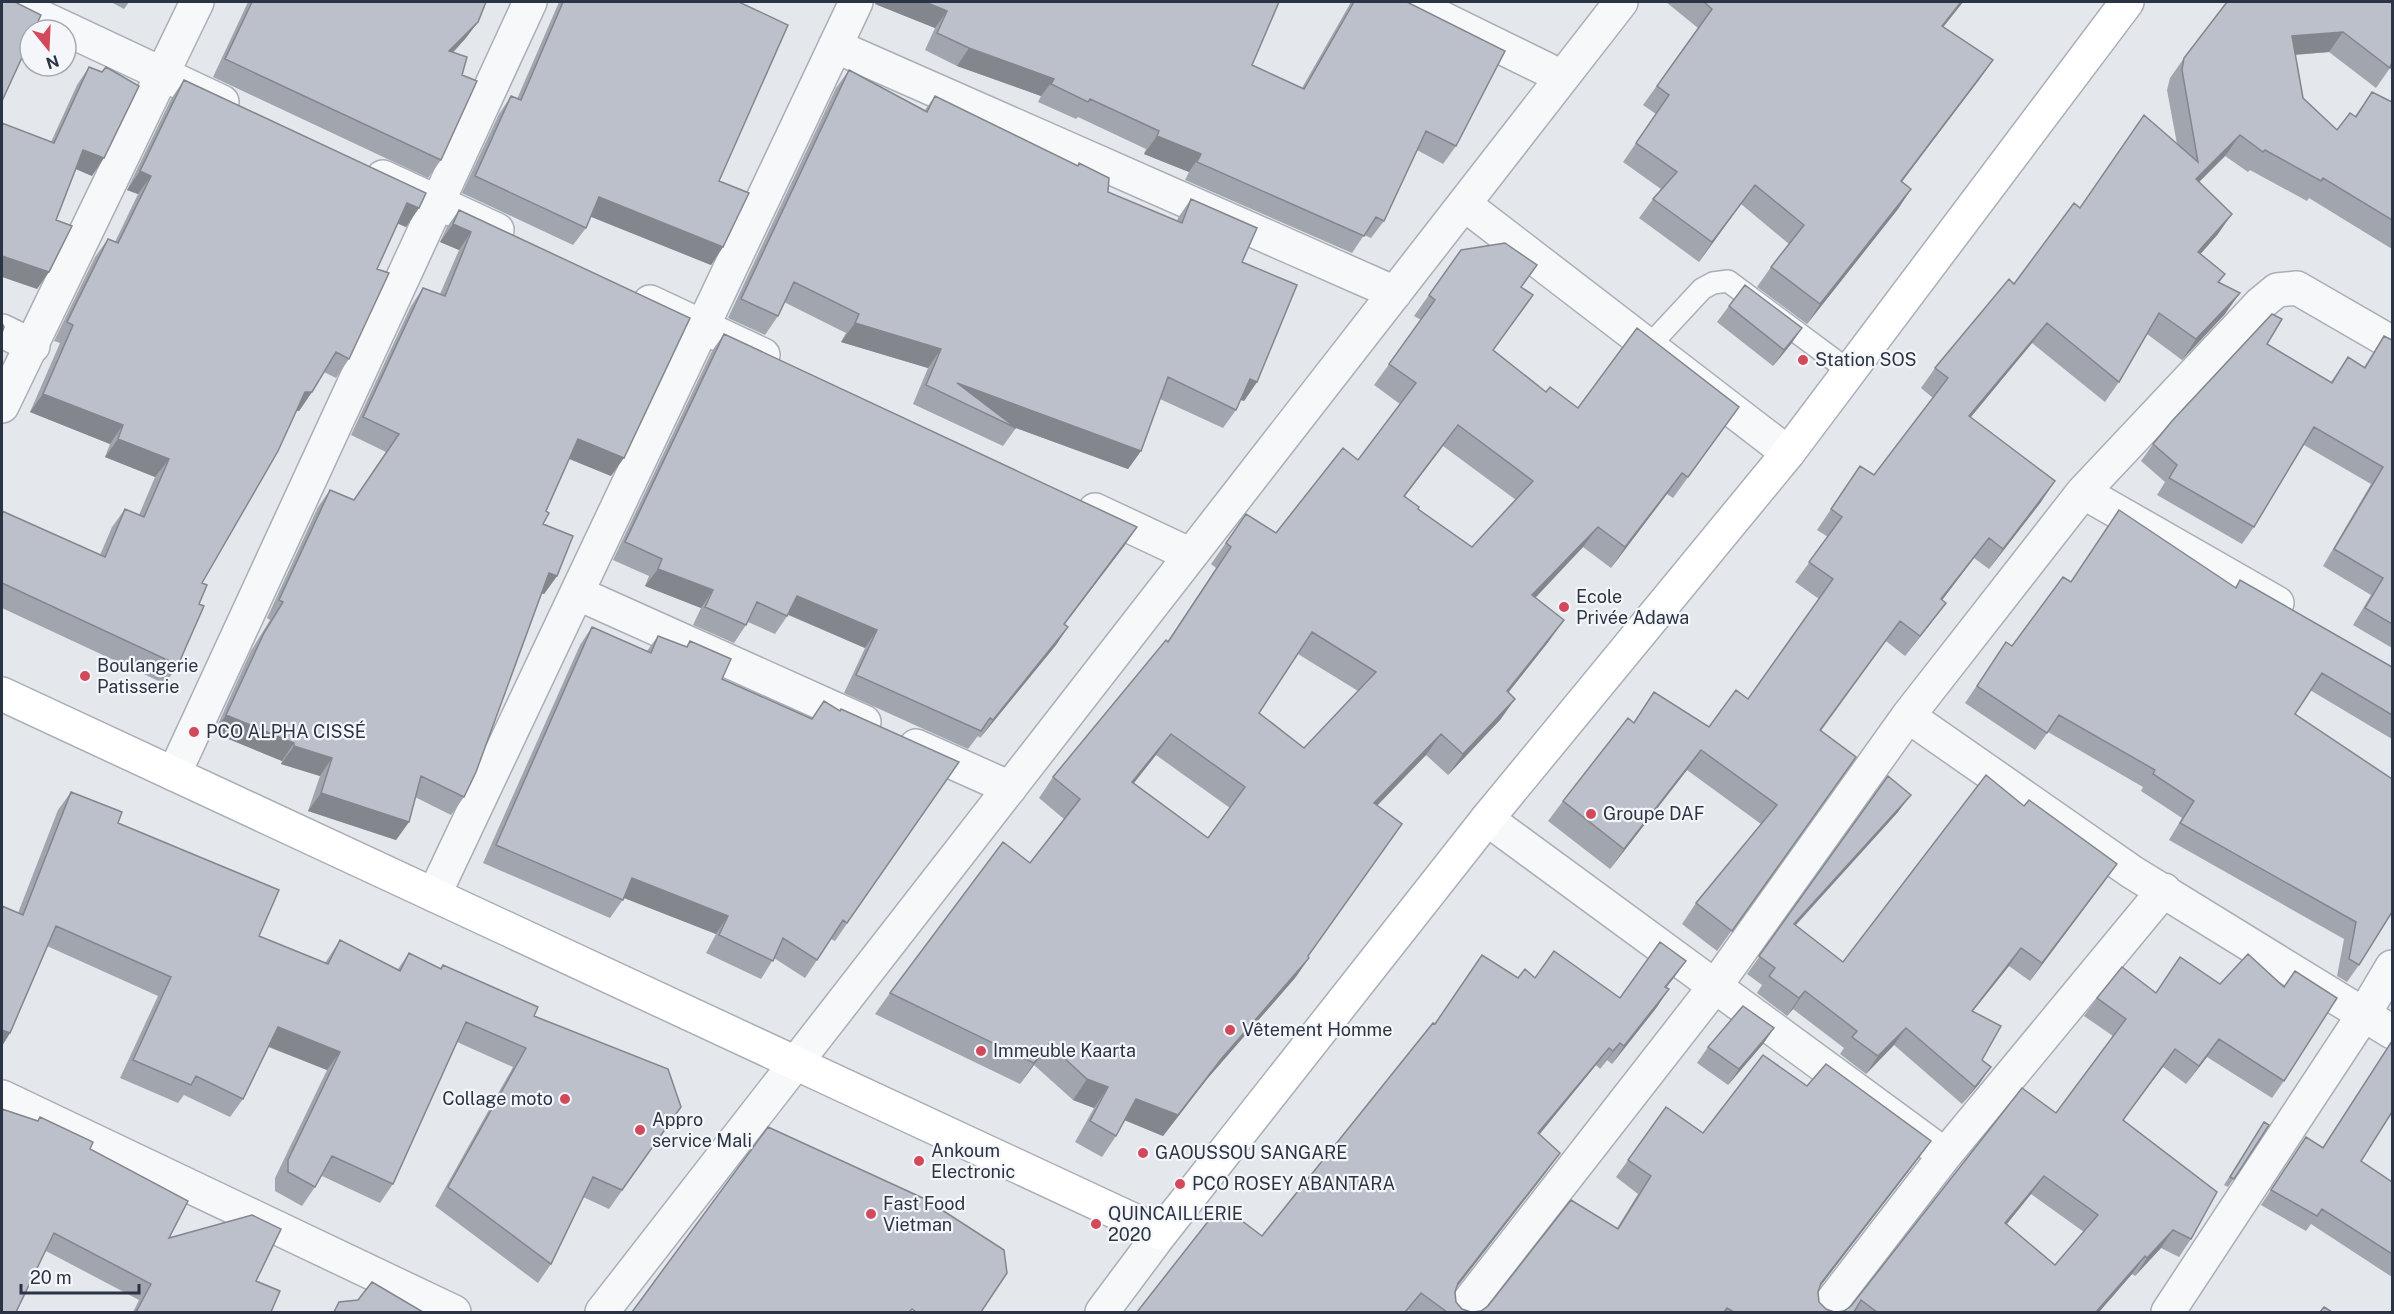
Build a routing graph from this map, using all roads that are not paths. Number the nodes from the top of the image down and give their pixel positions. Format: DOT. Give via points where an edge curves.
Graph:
graph roads {
  1 [pos="9,2"];
  2 [pos="197,2"];
  3 [pos="530,2"];
  4 [pos="856,2"];
  5 [pos="1409,2"];
  6 [pos="1621,2"];
  7 [pos="2127,2"];
  8 [pos="835,46"];
  9 [pos="163,74"];
  10 [pos="1562,77"];
  11 [pos="247,113"];
  12 [pos="353,163"];
  13 [pos="437,203"];
  14 [pos="1464,204"];
  15 [pos="522,242"];
  16 [pos="618,287"];
  17 [pos="1395,293"];
  18 [pos="703,326"];
  19 [pos="2,331"];
  20 [pos="2392,343"];
  21 [pos="33,346"];
  22 [pos="1649,346"];
  23 [pos="790,367"];
  24 [pos="1850,371"];
  25 [pos="2,406"];
  26 [pos="1788,453"];
  27 [pos="2084,492"];
  28 [pos="1072,499"];
  29 [pos="1191,555"];
  30 [pos="577,593"];
  31 [pos="2300,616"];
  32 [pos="2,694"];
  33 [pos="1908,716"];
  34 [pos="174,774"];
  35 [pos="1010,788"];
  36 [pos="1487,819"];
  37 [pos="2164,890"];
  38 [pos="434,895"];
  39 [pos="2392,967"];
  40 [pos="1716,985"];
  41 [pos="2364,1014"];
  42 [pos="2392,1032"];
  43 [pos="795,1063"];
  44 [pos="2,1096"];
  45 [pos="1945,1155"];
  46 [pos="1161,1233"];
  47 [pos="454,1312"];
  48 [pos="602,1312"];
  49 [pos="1102,1312"];
  50 [pos="1461,1312"];
  51 [pos="1824,1312"];
  52 [pos="2168,1312"];
  1 -- 9 [label="street"];
  2 -- 9 [label="street"];
  3 -- 13 [label="street"];
  4 -- 8 [label="street"];
  5 -- 10 [label="street"];
  6 -- 10 [label="street"];
  7 -- 24 [label="main road"];
  8 -- 17 [label="street"];
  8 -- 18 [label="street"];
  9 -- 11 [label="street"];
  9 -- 21 [label="street"];
  10 -- 14 [label="street"];
  12 -- 13 [label="street"];
  13 -- 15 [label="street"];
  13 -- 34 [label="street"];
  14 -- 17 [label="street"];
  14 -- 22 [label="street"];
  16 -- 18 [label="street"];
  17 -- 29 [label="street"];
  18 -- 23 [label="street"];
  18 -- 30 [label="street"];
  19 -- 21 [label="street"];
  20 -- 27 [label="street" via="2297,288 2277,290 2260,303"];
  21 -- 25 [label="street"];
  22 -- 24 [label="lane" via="1702,289 1728,281"];
  22 -- 26 [label="street"];
  24 -- 26 [label="main road"];
  26 -- 36 [label="main road"];
  27 -- 31 [label="street"];
  27 -- 33 [label="street"];
  28 -- 29 [label="street"];
  29 -- 35 [label="street"];
  30 -- 35 [label="street"];
  30 -- 38 [label="street"];
  32 -- 34 [label="main road"];
  33 -- 37 [label="street" via="2132,872"];
  33 -- 40 [label="street"];
  34 -- 38 [label="main road"];
  35 -- 43 [label="street"];
  36 -- 40 [label="street"];
  36 -- 46 [label="main road"];
  37 -- 41 [label="street"];
  37 -- 45 [label="street"];
  38 -- 43 [label="main road"];
  39 -- 41 [label="street"];
  40 -- 45 [label="street"];
  40 -- 50 [label="street"];
  41 -- 42 [label="street"];
  41 -- 52 [label="street"];
  43 -- 46 [label="main road"];
  43 -- 48 [label="street"];
  44 -- 47 [label="street"];
  45 -- 51 [label="street"];
  46 -- 49 [label="street"];
}
